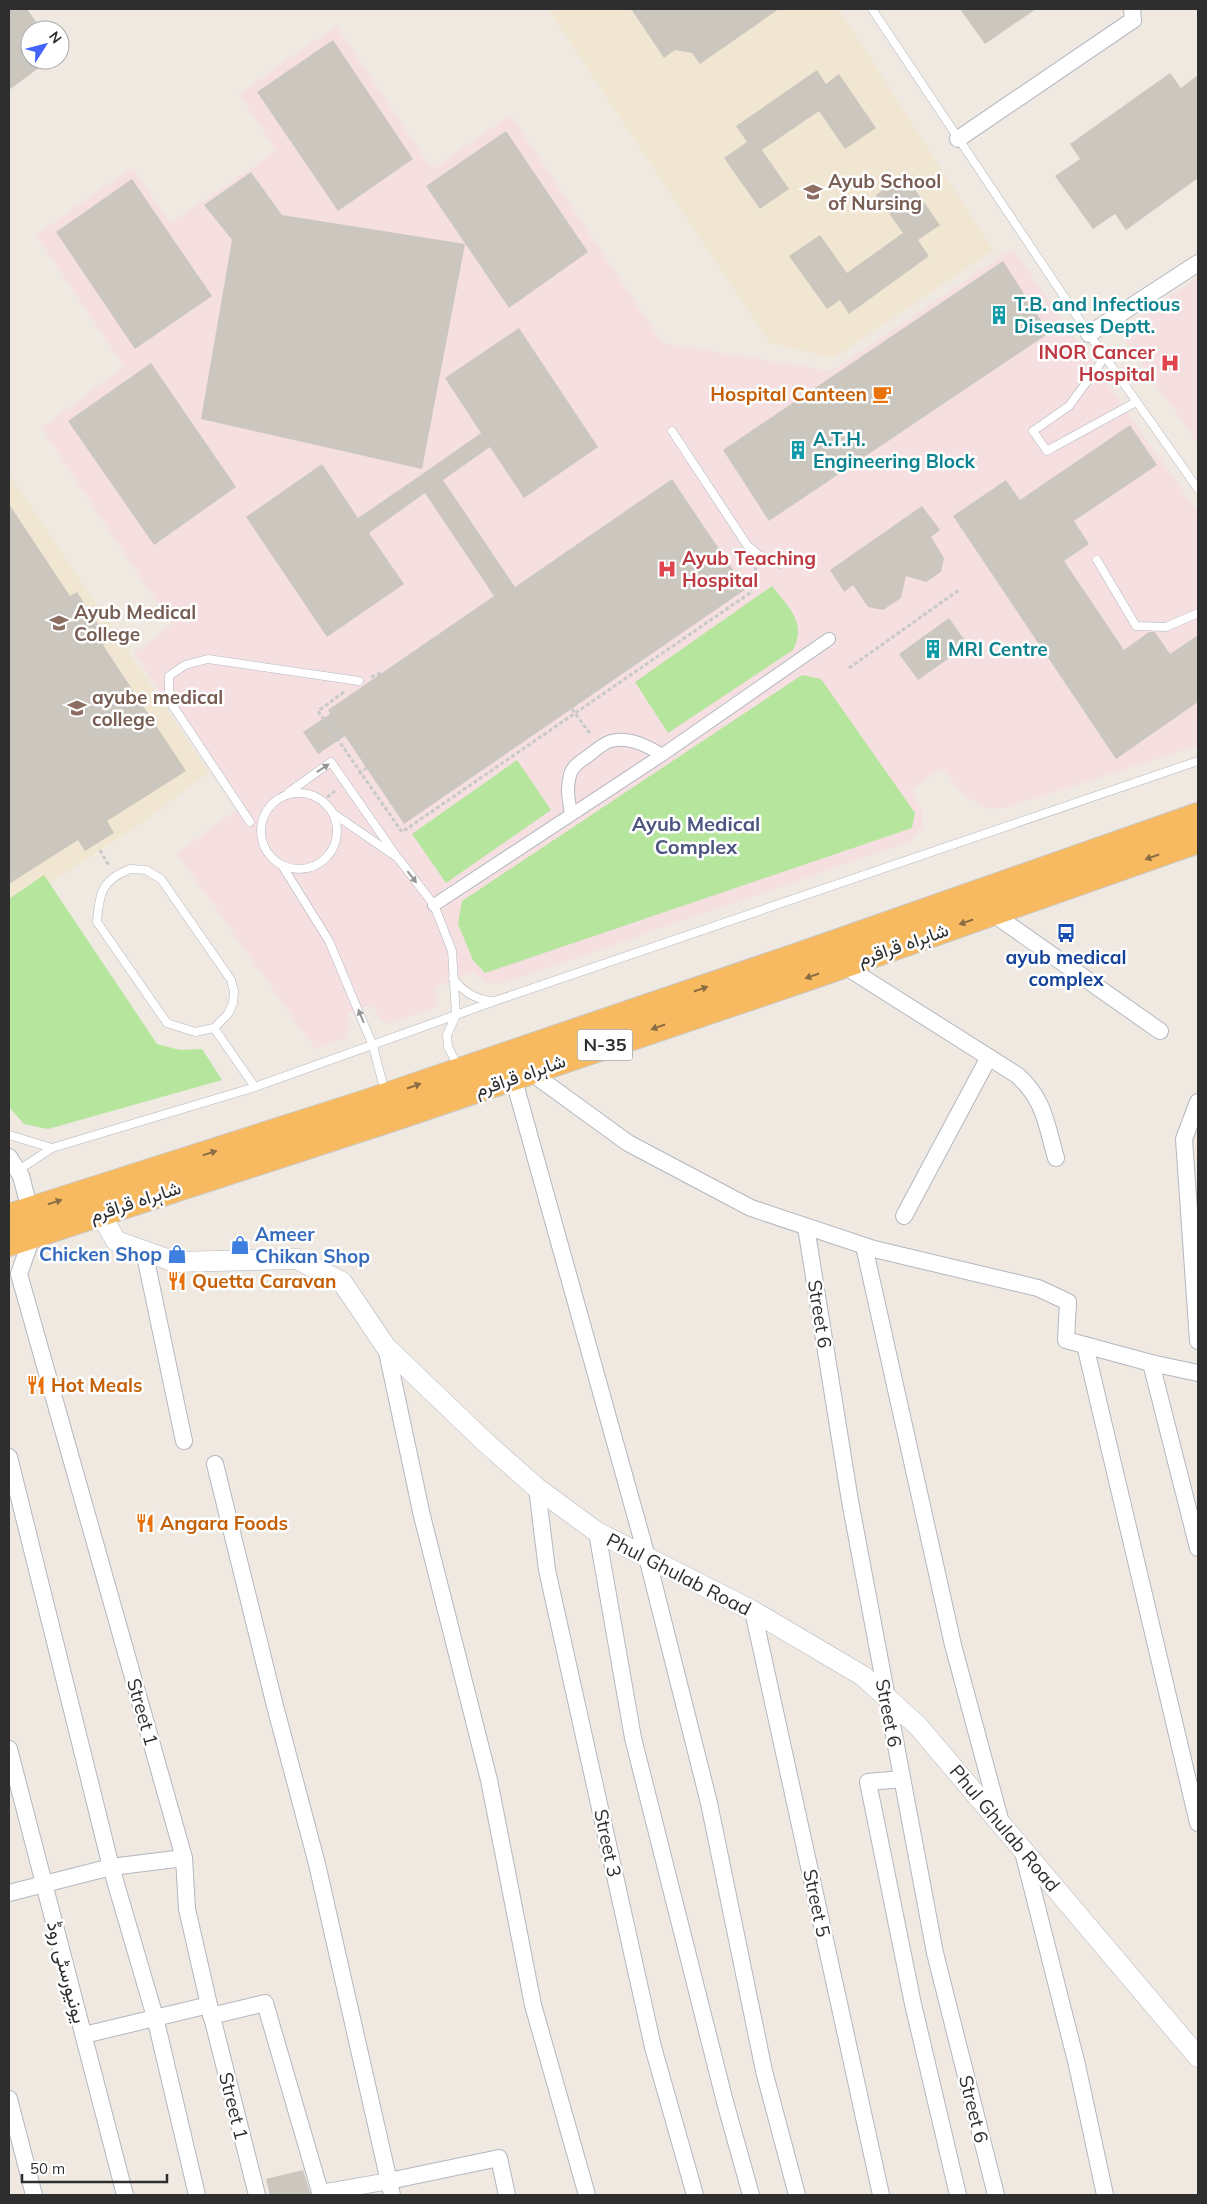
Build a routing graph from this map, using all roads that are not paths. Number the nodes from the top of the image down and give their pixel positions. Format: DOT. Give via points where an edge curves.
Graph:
graph roads {
  1 [pos="872,9"];
  2 [pos="1132,9"];
  3 [pos="958,139"];
  4 [pos="1198,263"];
  5 [pos="1089,334"];
  6 [pos="1105,357"];
  7 [pos="1136,402"];
  8 [pos="672,431"];
  9 [pos="1198,489"];
  10 [pos="1097,560"];
  11 [pos="781,564"];
  12 [pos="1198,613"];
  13 [pos="829,639"];
  14 [pos="359,682"];
  15 [pos="662,754"];
  16 [pos="1198,761"];
  17 [pos="283,796"];
  18 [pos="334,814"];
  19 [pos="571,814"];
  20 [pos="1198,816"];
  21 [pos="250,822"];
  22 [pos="1198,840"];
  23 [pos="398,858"];
  24 [pos="283,867"];
  25 [pos="434,906"];
  26 [pos="992,913"];
  27 [pos="843,965"];
  28 [pos="453,980"];
  29 [pos="496,1001"];
  30 [pos="456,1015"];
  31 [pos="214,1028"];
  32 [pos="1160,1031"];
  33 [pos="373,1046"];
  34 [pos="989,1057"];
  35 [pos="461,1070"];
  36 [pos="521,1074"];
  37 [pos="256,1087"];
  38 [pos="387,1096"];
  39 [pos="1198,1102"];
  40 [pos="9,1135"];
  41 [pos="52,1148"];
  42 [pos="9,1157"];
  43 [pos="1056,1158"];
  44 [pos="17,1171"];
  45 [pos="100,1213"];
  46 [pos="904,1216"];
  47 [pos="24,1220"];
  48 [pos="806,1226"];
  49 [pos="9,1243"];
  50 [pos="864,1246"];
  51 [pos="144,1251"];
  52 [pos="1198,1341"];
  53 [pos="1085,1345"];
  54 [pos="386,1347"];
  55 [pos="1151,1363"];
  56 [pos="1198,1373"];
  57 [pos="184,1441"];
  58 [pos="9,1457"];
  59 [pos="215,1464"];
  60 [pos="537,1488"];
  61 [pos="597,1532"];
  62 [pos="1198,1548"];
  63 [pos="647,1558"];
  64 [pos="753,1611"];
  65 [pos="886,1697"];
  66 [pos="9,1749"];
  67 [pos="902,1779"];
  68 [pos="1001,1823"];
  69 [pos="1198,1823"];
  70 [pos="1022,1847"];
  71 [pos="184,1858"];
  72 [pos="111,1867"];
  73 [pos="45,1884"];
  74 [pos="9,1893"];
  75 [pos="210,2010"];
  76 [pos="155,2017"];
  77 [pos="84,2035"];
  78 [pos="1198,2057"];
  79 [pos="9,2099"];
  80 [pos="390,2188"];
  81 [pos="321,2194"];
  82 [pos="34,2195"];
  83 [pos="126,2195"];
  84 [pos="197,2195"];
  85 [pos="256,2195"];
  86 [pos="507,2195"];
  87 [pos="587,2195"];
  88 [pos="695,2195"];
  89 [pos="751,2195"];
  90 [pos="797,2195"];
  91 [pos="881,2195"];
  92 [pos="958,2195"];
  93 [pos="996,2195"];
  94 [pos="1104,2195"];
  1 -- 3 [label="lane"];
  2 -- 3 [label="street" via="1133,20"];
  3 -- 5 [label="lane"];
  4 -- 5 [label="street"];
  5 -- 6 [label="lane"];
  6 -- 7 [label="lane"];
  6 -- 7 [label="lane" via="1069,406 1034,431 1043,448 1047,451"];
  7 -- 9 [label="lane"];
  8 -- 11 [label="lane" via="747,545 759,555"];
  10 -- 12 [label="lane" via="1136,626 1166,627"];
  13 -- 15 [label="street"];
  14 -- 21 [label="lane" via="208,659 185,665 169,676 169,700"];
  15 -- 19 [label="street"];
  15 -- 19 [label="street" via="649,746 623,739 609,741 577,764 570,774 567,790"];
  16 -- 29 [label="lane"];
  17 -- 18 [label="lane" via="296,792 311,794"];
  17 -- 23 [label="lane, one-way" via="332,762"];
  17 -- 24 [label="lane" via="263,815 260,829 262,843 270,857"];
  18 -- 23 [label="lane"];
  18 -- 24 [label="lane" via="338,829 328,857 314,867 299,870"];
  19 -- 25 [label="street"];
  35 -- 20 [label="highway, شاہراہ قراقرم / N-35, one-way"];
  22 -- 26 [label="highway, شاہراہ قراقرم / N-35, one-way"];
  23 -- 25 [label="lane, one-way"];
  33 -- 24 [label="lane, one-way" via="328,941"];
  25 -- 28 [label="lane" via="452,952"];
  26 -- 27 [label="highway, شاہراہ قراقرم / N-35, one-way"];
  26 -- 32 [label="street"];
  27 -- 34 [label="street"];
  27 -- 36 [label="highway, شاہراہ قراقرم / N-35, one-way"];
  28 -- 29 [label="lane" via="462,990 480,1000"];
  28 -- 30 [label="lane"];
  29 -- 30 [label="lane"];
  30 -- 33 [label="lane"];
  30 -- 35 [label="lane" via="447,1035 448,1047"];
  31 -- 31 [label="lane" via="228,1014 233,1003 231,980 161,879 146,870 130,869 114,875 103,888 97,922 167,1023 195,1032"];
  31 -- 37 [label="lane"];
  33 -- 37 [label="lane"];
  33 -- 38 [label="lane"];
  34 -- 43 [label="street" via="1017,1075 1039,1100"];
  34 -- 46 [label="street"];
  38 -- 35 [label="highway, شاہراہ قراقرم / N-35, one-way"];
  36 -- 45 [label="highway, شاہراہ قراقرم / N-35"];
  36 -- 48 [label="street" via="628,1143 751,1208"];
  36 -- 63 [label="street"];
  37 -- 41 [label="lane"];
  47 -- 38 [label="highway, شاہراہ قراقرم / N-35, one-way"];
  39 -- 52 [label="street" via="1184,1139"];
  40 -- 41 [label="lane"];
  41 -- 44 [label="lane"];
  42 -- 44 [label="street"];
  44 -- 47 [label="street" via="21,1176"];
  45 -- 47 [label="highway, شاہراہ قراقرم / N-35"];
  45 -- 51 [label="street, Phul Ghulab Road" via="116,1241"];
  47 -- 49 [label="highway, شاہراہ قراقرم / N-35"];
  47 -- 71 [label="street, Street 1" via="19,1274"];
  48 -- 50 [label="street"];
  48 -- 65 [label="street, Street 6" via="850,1501"];
  50 -- 53 [label="street" via="1038,1288 1068,1302 1066,1340"];
  50 -- 68 [label="street" via="953,1645"];
  51 -- 54 [label="street, Phul Ghulab Road" via="175,1262 297,1259 342,1282"];
  51 -- 57 [label="street"];
  53 -- 55 [label="street"];
  53 -- 69 [label="street"];
  54 -- 60 [label="street, Phul Ghulab Road"];
  54 -- 87 [label="street" via="422,1516 489,1780 533,2005"];
  55 -- 56 [label="street"];
  55 -- 62 [label="street"];
  58 -- 72 [label="street"];
  59 -- 80 [label="street" via="317,1864"];
  60 -- 61 [label="street, Phul Ghulab Road"];
  60 -- 88 [label="street, Street 3" via="547,1570 653,2047"];
  61 -- 63 [label="street, Phul Ghulab Road"];
  61 -- 89 [label="street" via="633,1738"];
  63 -- 64 [label="street, Phul Ghulab Road"];
  63 -- 90 [label="street" via="709,1803 764,2071"];
  64 -- 65 [label="street, Phul Ghulab Road" via="863,1676"];
  64 -- 91 [label="street, Street 5"];
  65 -- 67 [label="street, Street 6"];
  65 -- 68 [label="street, Phul Ghulab Road" via="918,1726"];
  66 -- 73 [label="street, یونیورسٹی روڈ"];
  67 -- 92 [label="street" via="868,1782 913,2004"];
  67 -- 93 [label="street, Street 6" via="935,1953"];
  68 -- 70 [label="street, Phul Ghulab Road"];
  70 -- 78 [label="street, Phul Ghulab Road"];
  70 -- 94 [label="street" via="1077,2065"];
  71 -- 72 [label="street"];
  71 -- 75 [label="street, Street 1" via="187,1909"];
  72 -- 73 [label="street"];
  72 -- 76 [label="street"];
  73 -- 74 [label="street"];
  73 -- 77 [label="street, یونیورسٹی روڈ"];
  75 -- 76 [label="street"];
  75 -- 81 [label="street" via="265,2003"];
  75 -- 85 [label="street, Street 1"];
  76 -- 77 [label="street"];
  76 -- 84 [label="street"];
  77 -- 83 [label="street, یونیورسٹی روڈ"];
  79 -- 82 [label="street"];
  80 -- 81 [label="street"];
  80 -- 86 [label="street" via="499,2158"];
}
